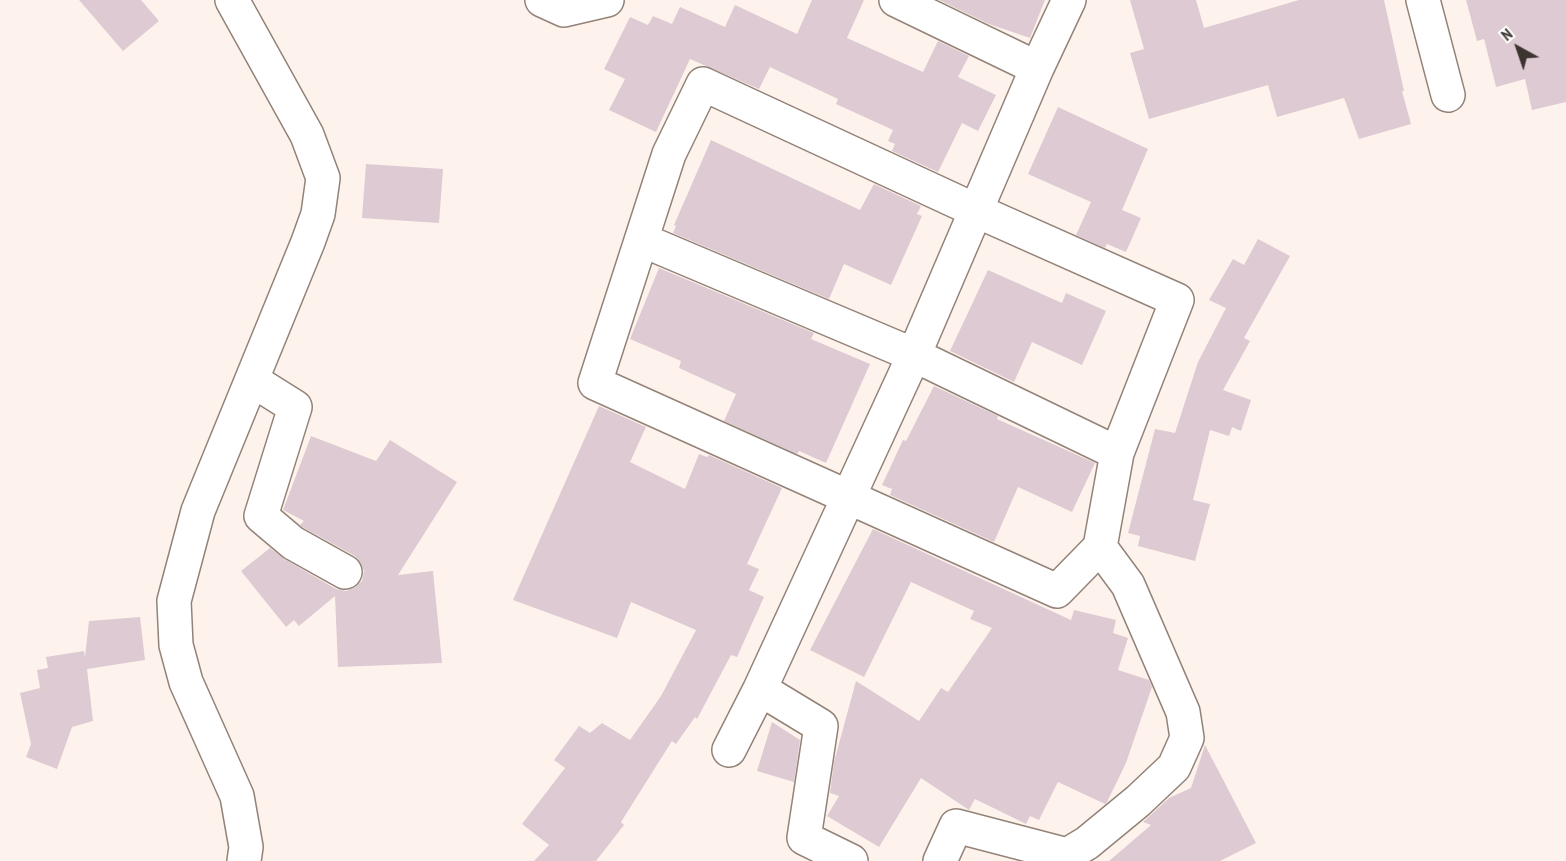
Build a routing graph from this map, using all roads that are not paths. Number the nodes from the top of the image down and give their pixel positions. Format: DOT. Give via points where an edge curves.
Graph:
graph roads {
  1 [pos="232,0"];
  2 [pos="542,0"];
  3 [pos="607,0"];
  4 [pos="896,0"];
  5 [pos="1069,0"];
  6 [pos="1423,0"];
  7 [pos="1037,68"];
  8 [pos="1448,95"];
  9 [pos="977,212"];
  10 [pos="642,240"];
  11 [pos="914,355"];
  12 [pos="252,380"];
  13 [pos="1117,453"];
  14 [pos="848,495"];
  15 [pos="1100,547"];
  16 [pos="345,572"];
  17 [pos="760,689"];
  18 [pos="729,750"];
  19 [pos="244,861"];
  20 [pos="851,861"];
  21 [pos="940,861"];
  1 -- 12 [label="street" via="307,135 323,178 318,214"];
  2 -- 3 [label="street" via="564,10"];
  4 -- 7 [label="street"];
  5 -- 7 [label="street"];
  6 -- 8 [label="street"];
  7 -- 9 [label="street"];
  9 -- 10 [label="street" via="703,84 669,154"];
  9 -- 11 [label="street"];
  9 -- 13 [label="street" via="1177,300"];
  10 -- 11 [label="street"];
  10 -- 14 [label="street" via="595,383"];
  11 -- 13 [label="street"];
  11 -- 14 [label="street"];
  12 -- 16 [label="street" via="295,407 261,516 293,543"];
  12 -- 19 [label="street" via="198,511 174,601 176,645 186,682 237,796 246,847"];
  13 -- 15 [label="street"];
  14 -- 15 [label="street" via="1057,591"];
  14 -- 17 [label="street"];
  15 -- 21 [label="street" via="1128,585 1183,712 1187,738 1174,767 1129,808 1067,855 956,826"];
  17 -- 18 [label="street"];
  17 -- 20 [label="street" via="820,726 804,838"];
}
